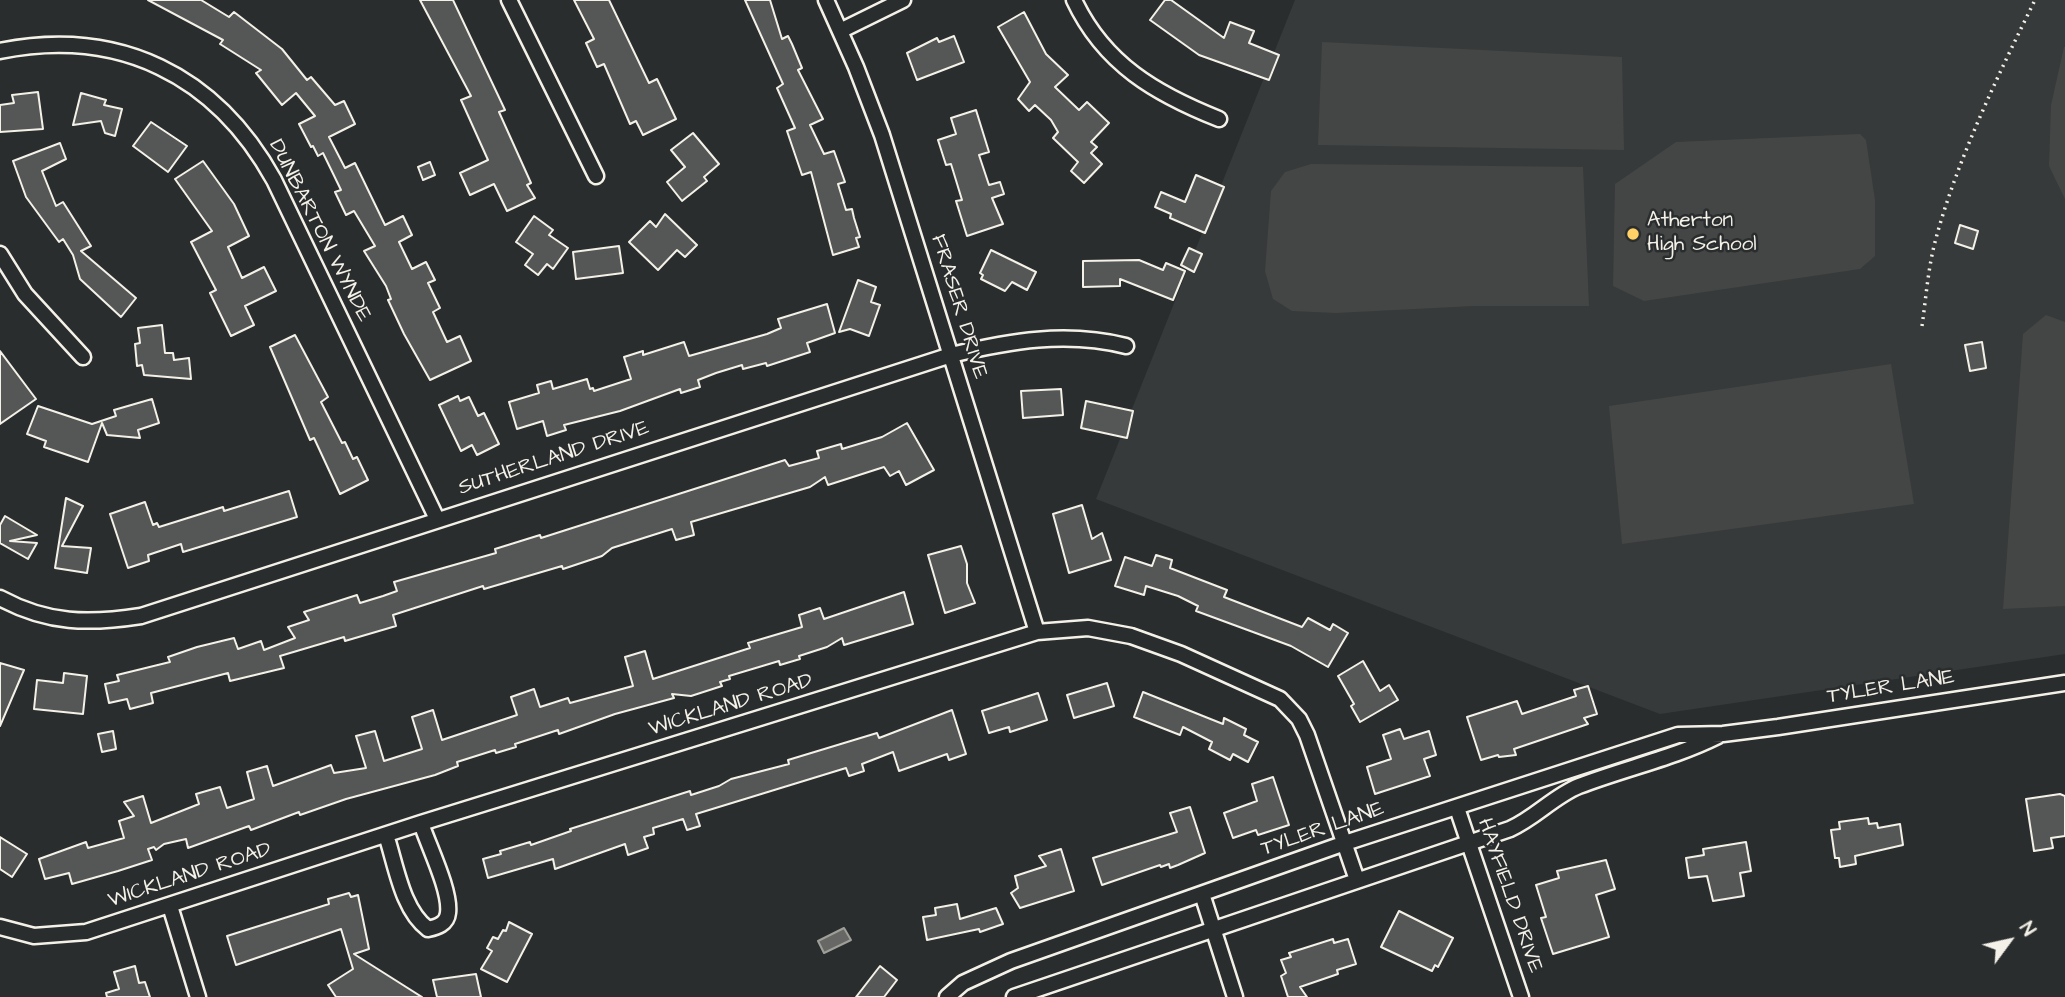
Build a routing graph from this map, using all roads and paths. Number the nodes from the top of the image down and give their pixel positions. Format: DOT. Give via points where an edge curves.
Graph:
graph roads {
  1 [pos="509,0"];
  2 [pos="825,0"];
  3 [pos="903,0"];
  4 [pos="1074,0"];
  5 [pos="2035,0"];
  6 [pos="840,31"];
  7 [pos="0,51"];
  8 [pos="1219,119"];
  9 [pos="596,176"];
  10 [pos="0,254"];
  11 [pos="1922,326"];
  12 [pos="1126,346"];
  13 [pos="951,355"];
  14 [pos="83,357"];
  15 [pos="437,519"];
  16 [pos="0,598"];
  17 [pos="1037,632"];
  18 [pos="2065,683"];
  19 [pos="1723,734"];
  20 [pos="1457,808"];
  21 [pos="421,823"];
  22 [pos="386,835"];
  23 [pos="1345,843"];
  24 [pos="1469,843"];
  25 [pos="1357,880"];
  26 [pos="1202,894"];
  27 [pos="170,906"];
  28 [pos="0,927"];
  29 [pos="1213,929"];
  30 [pos="198,997"];
  31 [pos="947,997"];
  32 [pos="1014,997"];
  33 [pos="1235,997"];
  34 [pos="1521,997"];
  1 -- 9 [label="street"];
  2 -- 6 [label="street, FRASER DRIVE"];
  3 -- 6 [label="street"];
  4 -- 8 [label="street" via="1102,45 1136,78 1173,101"];
  5 -- 11 [label="path" via="1996,78 1947,205 1935,243"];
  6 -- 13 [label="street, FRASER DRIVE" via="882,135"];
  7 -- 15 [label="street, DUNBARTON WYNDE" via="52,43 122,52 192,85 230,117 274,180"];
  10 -- 14 [label="street" via="25,294"];
  12 -- 13 [label="street, SUTHERLAND DRIVE" via="1102,340 1043,338"];
  13 -- 15 [label="street, SUTHERLAND DRIVE"];
  13 -- 17 [label="street, FRASER DRIVE"];
  15 -- 16 [label="street, SUTHERLAND DRIVE" via="141,616 100,623 66,622 24,611"];
  17 -- 21 [label="street, WICKLAND ROAD"];
  17 -- 23 [label="street, WICKLAND ROAD" via="1088,628 1131,636 1280,699 1307,735"];
  18 -- 19 [label="street, TYLER LANE"];
  19 -- 20 [label="street, TYLER LANE" via="1678,735"];
  19 -- 24 [label="street, TYLER LANE" via="1690,750 1577,787 1528,821"];
  20 -- 23 [label="street, TYLER LANE"];
  20 -- 24 [label="street, HAYFIELD DRIVE"];
  21 -- 22 [label="street, WICKLAND ROAD"];
  21 -- 22 [label="street" via="446,897 448,913 436,928 418,922"];
  22 -- 27 [label="street, WICKLAND ROAD"];
  23 -- 25 [label="street, WICKLAND ROAD"];
  23 -- 26 [label="street, TYLER LANE"];
  24 -- 25 [label="street, TYLER LANE"];
  24 -- 34 [label="street, HAYFIELD DRIVE"];
  25 -- 29 [label="street, TYLER LANE"];
  26 -- 29 [label="street"];
  26 -- 31 [label="street, TYLER LANE" via="1011,961 963,983"];
  27 -- 28 [label="street, WICKLAND ROAD" via="69,936 34,936"];
  27 -- 30 [label="street"];
  29 -- 32 [label="street, TYLER LANE"];
  29 -- 33 [label="street"];
}
